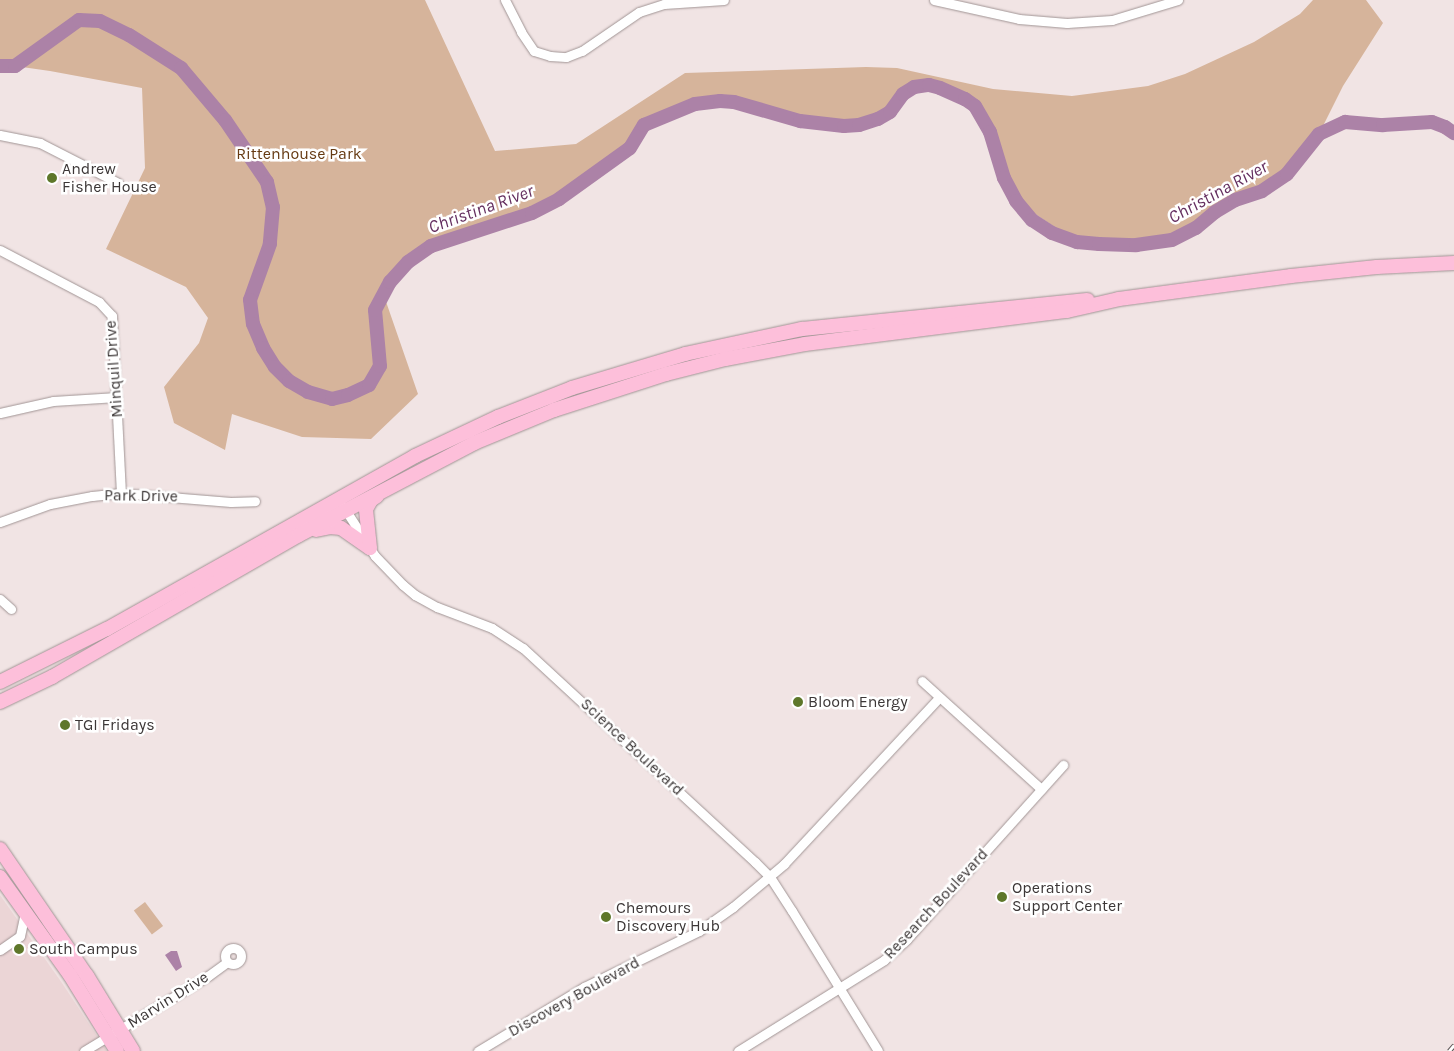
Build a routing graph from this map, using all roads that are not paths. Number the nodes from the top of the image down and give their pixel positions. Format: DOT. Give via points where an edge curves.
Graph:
graph roads {
  1 [pos="505,0"];
  2 [pos="724,0"];
  3 [pos="934,0"];
  4 [pos="1178,0"];
  5 [pos="0,135"];
  6 [pos="118,183"];
  7 [pos="0,250"];
  8 [pos="1454,264"];
  9 [pos="1119,299"];
  10 [pos="117,397"];
  11 [pos="0,413"];
  12 [pos="396,482"];
  13 [pos="121,493"];
  14 [pos="338,497"];
  15 [pos="255,501"];
  16 [pos="346,510"];
  17 [pos="0,522"];
  18 [pos="299,535"];
  19 [pos="370,548"];
  20 [pos="0,599"];
  21 [pos="11,609"];
  22 [pos="0,682"];
  23 [pos="922,682"];
  24 [pos="940,698"];
  25 [pos="0,703"];
  26 [pos="1064,765"];
  27 [pos="1041,789"];
  28 [pos="0,849"];
  29 [pos="0,877"];
  30 [pos="770,877"];
  31 [pos="25,912"];
  32 [pos="0,950"];
  33 [pos="227,962"];
  34 [pos="840,989"];
  35 [pos="114,1033"];
  36 [pos="84,1051"];
  37 [pos="117,1051"];
  38 [pos="133,1051"];
  39 [pos="478,1051"];
  40 [pos="738,1051"];
  41 [pos="878,1051"];
  1 -- 2 [label="street" via="534,51 566,57 582,51 639,12 664,4"];
  3 -- 4 [label="street" via="1019,19 1067,23 1112,20"];
  5 -- 6 [label="street" via="40,143"];
  7 -- 10 [label="street, Minquil Drive" via="110,310 114,328"];
  8 -- 9 [label="main road" via="1377,267"];
  9 -- 12 [label="main road" via="1067,310 805,344 678,370 516,425"];
  9 -- 14 [label="main road" via="1065,300 820,327 685,354 605,377 505,414"];
  10 -- 11 [label="street" via="53,401"];
  10 -- 13 [label="street, Minquil Drive"];
  12 -- 16 [label="main road"];
  12 -- 19 [label="main road" via="372,500 366,510"];
  13 -- 15 [label="street, Park Drive"];
  13 -- 17 [label="street, Park Drive" via="50,504"];
  14 -- 16 [label="street, Science Boulevard"];
  14 -- 22 [label="main road" via="107,629"];
  16 -- 18 [label="main road"];
  16 -- 19 [label="street, Science Boulevard"];
  18 -- 19 [label="main road" via="319,529 342,528"];
  18 -- 25 [label="main road" via="226,579"];
  19 -- 30 [label="street, Science Boulevard" via="390,573 415,595 450,613 492,628 523,648"];
  20 -- 21 [label="street"];
  23 -- 24 [label="street"];
  24 -- 27 [label="street"];
  24 -- 30 [label="street, Discovery Boulevard"];
  26 -- 27 [label="street, Research Boulevard"];
  27 -- 34 [label="street, Research Boulevard" via="897,948"];
  28 -- 35 [label="main road" via="76,959"];
  29 -- 31 [label="main road"];
  30 -- 34 [label="street, Science Boulevard"];
  30 -- 39 [label="street, Discovery Boulevard" via="699,931 584,987"];
  31 -- 32 [label="street" via="22,932"];
  31 -- 35 [label="main road"];
  33 -- 35 [label="street, Marvin Drive"];
  34 -- 40 [label="street, Research Boulevard"];
  34 -- 41 [label="street, Science Boulevard"];
  35 -- 36 [label="street, Marvin Drive"];
  35 -- 37 [label="main road"];
  35 -- 38 [label="main road"];
}
